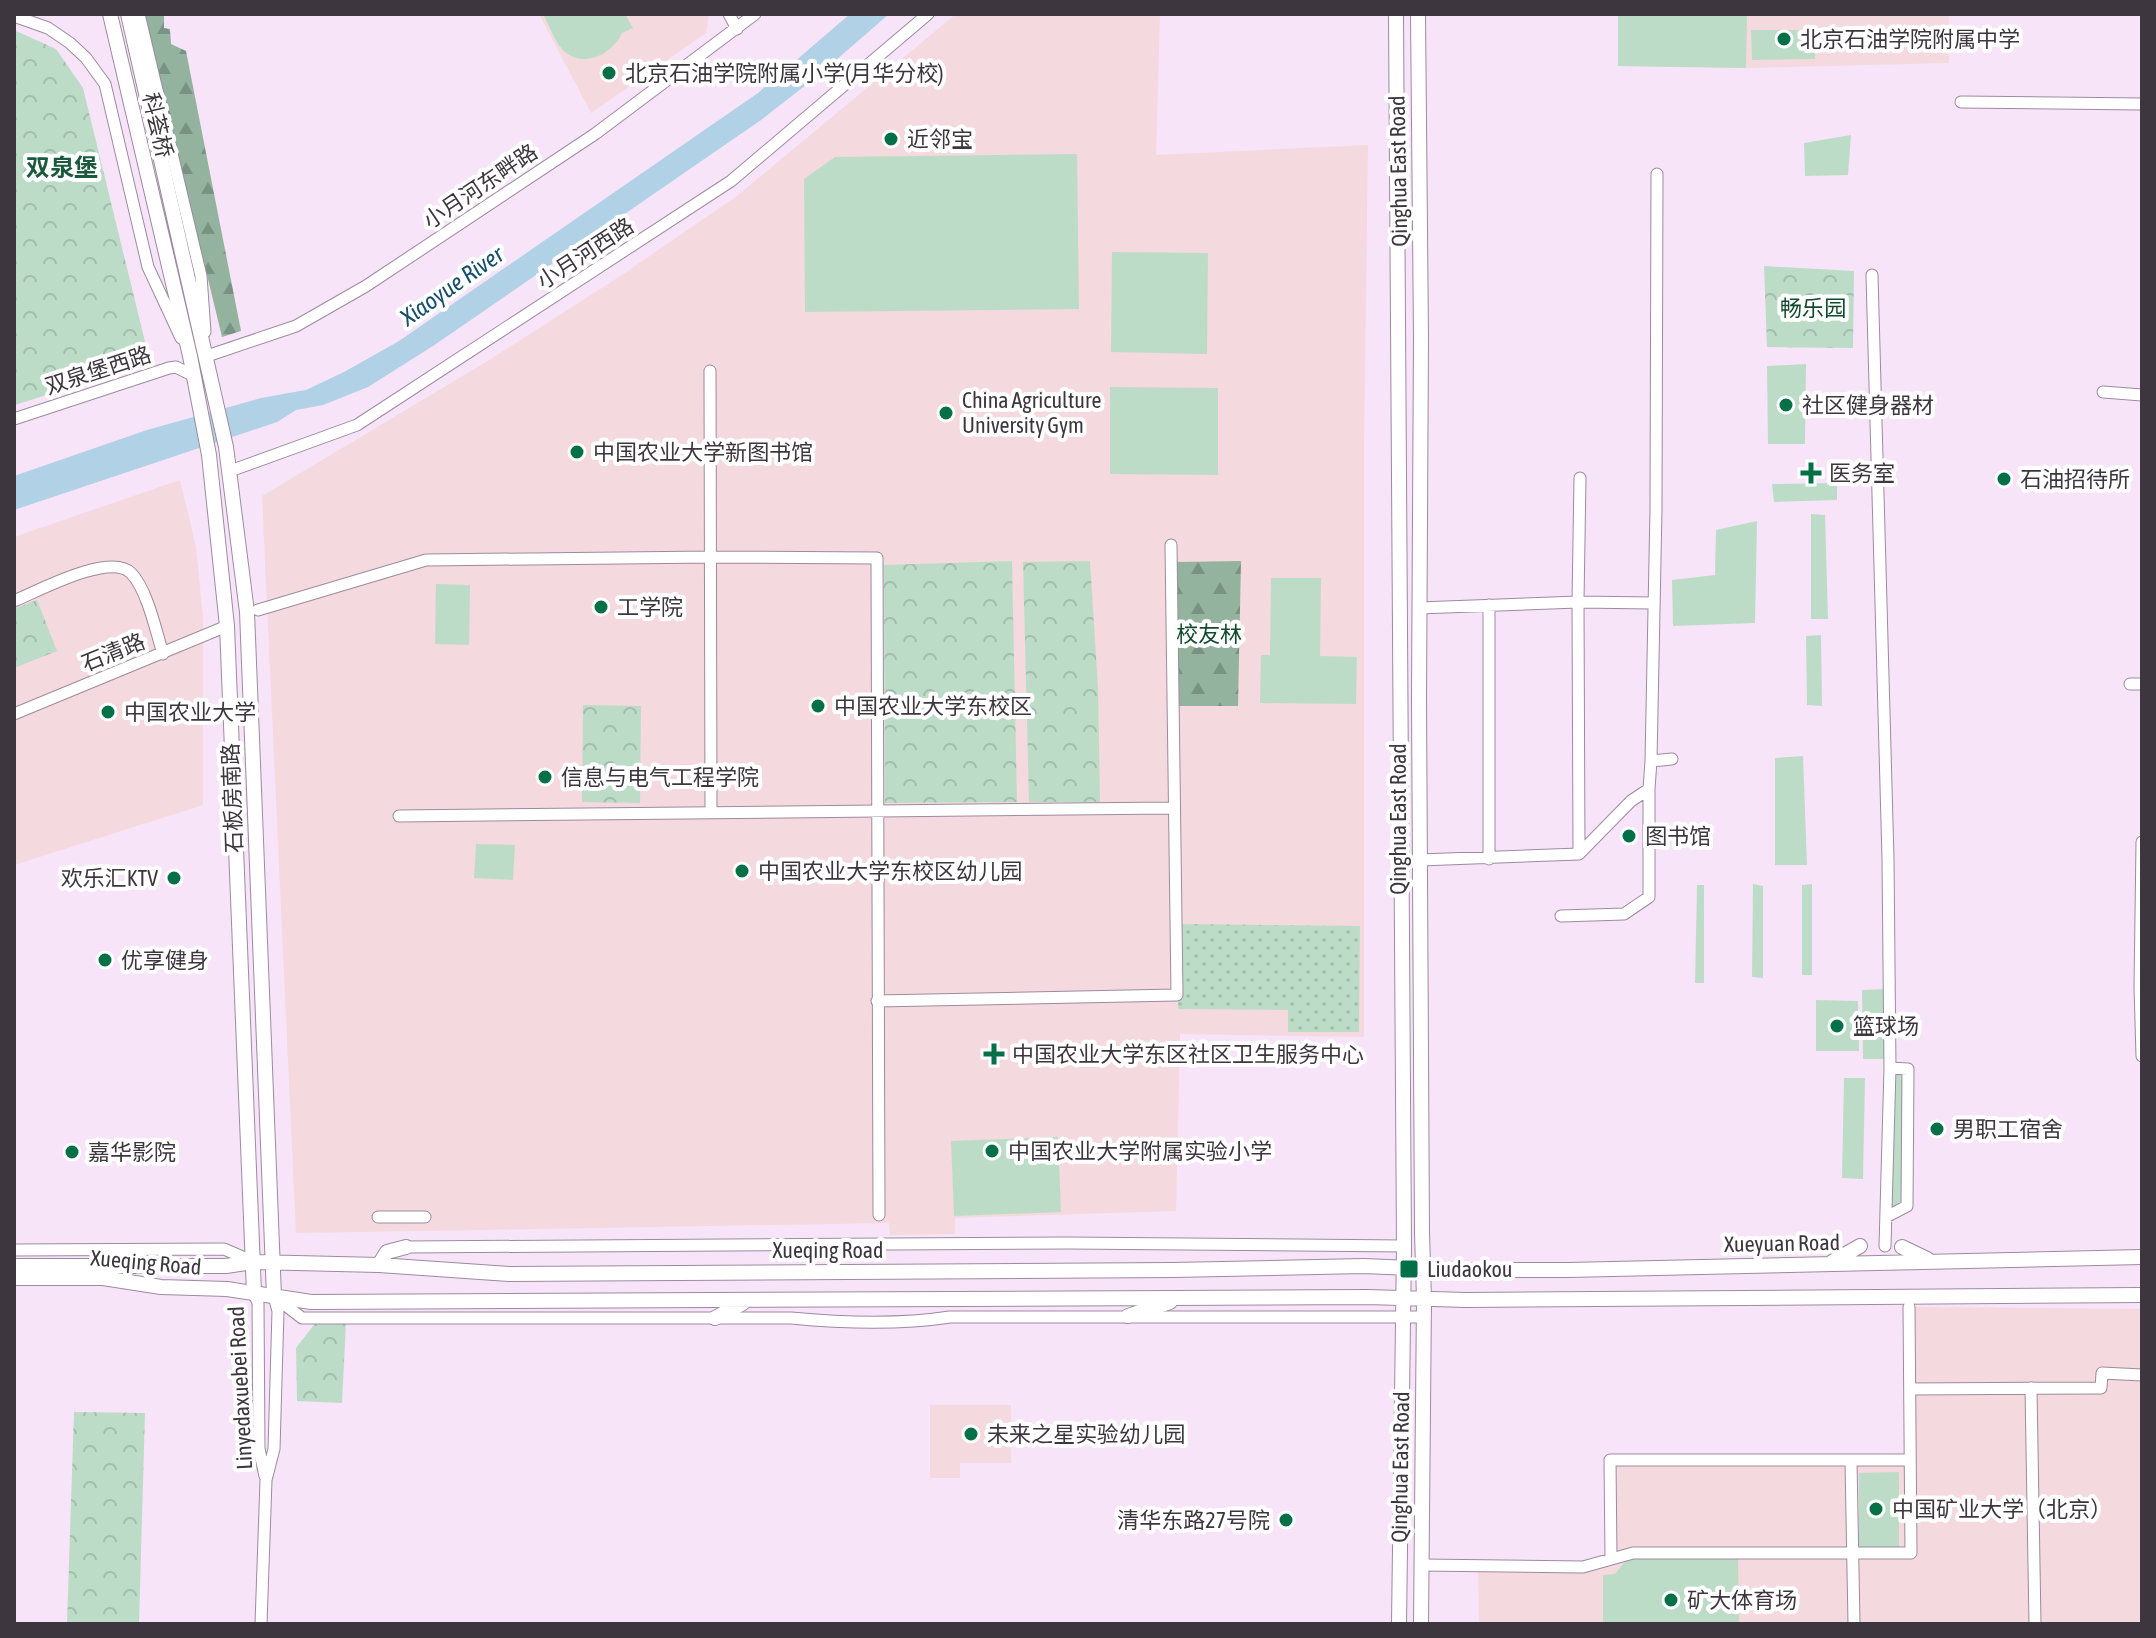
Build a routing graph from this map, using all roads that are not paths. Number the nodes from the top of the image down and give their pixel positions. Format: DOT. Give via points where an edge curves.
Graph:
graph roads {
  1 [pos="110,14"];
  2 [pos="128,14"];
  3 [pos="139,14"];
  4 [pos="729,14"];
  5 [pos="755,14"];
  6 [pos="928,14"];
  7 [pos="1396,14"];
  8 [pos="1418,14"];
  9 [pos="14,16"];
  10 [pos="737,29"];
  11 [pos="1961,102"];
  12 [pos="2142,104"];
  13 [pos="1396,113"];
  14 [pos="1419,113"];
  15 [pos="1657,174"];
  16 [pos="181,241"];
  17 [pos="164,247"];
  18 [pos="1872,275"];
  19 [pos="207,354"];
  20 [pos="190,356"];
  21 [pos="710,371"];
  22 [pos="194,376"];
  23 [pos="2103,392"];
  24 [pos="2142,395"];
  25 [pos="14,419"];
  26 [pos="230,471"];
  27 [pos="1580,478"];
  28 [pos="1171,545"];
  29 [pos="710,557"];
  30 [pos="14,601"];
  31 [pos="1578,602"];
  32 [pos="1653,603"];
  33 [pos="1489,605"];
  34 [pos="1419,608"];
  35 [pos="258,610"];
  36 [pos="227,626"];
  37 [pos="163,654"];
  38 [pos="14,714"];
  39 [pos="1672,759"];
  40 [pos="1651,761"];
  41 [pos="1649,789"];
  42 [pos="1172,808"];
  43 [pos="877,810"];
  44 [pos="711,812"];
  45 [pos="399,816"];
  46 [pos="2142,842"];
  47 [pos="1579,854"];
  48 [pos="1489,859"];
  49 [pos="1420,860"];
  50 [pos="1561,916"];
  51 [pos="2142,982"];
  52 [pos="877,1001"];
  53 [pos="2142,1056"];
  54 [pos="1890,1068"];
  55 [pos="879,1215"];
  56 [pos="378,1217"];
  57 [pos="425,1217"];
  58 [pos="1886,1217"];
  59 [pos="1404,1246"];
  60 [pos="1860,1246"];
  61 [pos="1885,1246"];
  62 [pos="406,1247"];
  63 [pos="1902,1247"];
  64 [pos="14,1250"];
  65 [pos="2142,1257"];
  66 [pos="1930,1261"];
  67 [pos="253,1262"];
  68 [pos="1829,1263"];
  69 [pos="273,1264"];
  70 [pos="379,1265"];
  71 [pos="14,1266"];
  72 [pos="1404,1267"];
  73 [pos="1422,1268"];
  74 [pos="14,1278"];
  75 [pos="254,1293"];
  76 [pos="2142,1295"];
  77 [pos="274,1296"];
  78 [pos="1404,1298"];
  79 [pos="1734,1298"];
  80 [pos="1177,1299"];
  81 [pos="1424,1299"];
  82 [pos="747,1301"];
  83 [pos="1909,1307"];
  84 [pos="1766,1308"];
  85 [pos="1128,1316"];
  86 [pos="1404,1317"];
  87 [pos="1424,1317"];
  88 [pos="715,1318"];
  89 [pos="2142,1375"];
  90 [pos="2031,1388"];
  91 [pos="1910,1389"];
  92 [pos="1910,1460"];
  93 [pos="1851,1461"];
  94 [pos="266,1480"];
  95 [pos="1853,1553"];
  96 [pos="1611,1558"];
  97 [pos="1421,1565"];
  98 [pos="261,1624"];
  99 [pos="1399,1624"];
  100 [pos="1421,1624"];
  101 [pos="1854,1624"];
  102 [pos="2035,1624"];
  1 -- 17 [label="main road, 科荟桥"];
  2 -- 16 [label="main road, 科荟桥"];
  3 -- 19 [label="street" via="201,276"];
  4 -- 10 [label="street"];
  5 -- 10 [label="street, 小月河东畔路"];
  6 -- 26 [label="street, 小月河西路" via="718,190 357,425"];
  7 -- 13 [label="main road, Qinghua East Road"];
  8 -- 14 [label="main road, Qinghua East Road"];
  9 -- 20 [label="street" via="70,43 105,84 148,267"];
  10 -- 19 [label="street, 小月河东畔路" via="595,134 366,286 296,326"];
  11 -- 12 [label="street"];
  13 -- 14 [label="main road"];
  13 -- 59 [label="main road, Qinghua East Road"];
  14 -- 34 [label="main road, Qinghua East Road"];
  15 -- 32 [label="street"];
  16 -- 19 [label="main road, 石板房南路"];
  17 -- 20 [label="main road, 石板房南路"];
  18 -- 54 [label="street"];
  19 -- 26 [label="main road, 石板房南路"];
  20 -- 22 [label="main road, 石板房南路"];
  21 -- 29 [label="street"];
  22 -- 25 [label="street, 双泉堡西路" via="169,368"];
  22 -- 36 [label="main road, 石板房南路" via="209,455"];
  23 -- 24 [label="street"];
  26 -- 69 [label="main road, 石板房南路" via="247,612"];
  27 -- 31 [label="street"];
  28 -- 42 [label="street"];
  29 -- 35 [label="street" via="426,560"];
  29 -- 43 [label="street" via="877,558"];
  29 -- 44 [label="street"];
  30 -- 37 [label="street" via="95,568 112,565 130,571"];
  31 -- 32 [label="street"];
  31 -- 33 [label="street"];
  31 -- 47 [label="street"];
  32 -- 40 [label="street"];
  33 -- 34 [label="street"];
  33 -- 48 [label="street"];
  34 -- 49 [label="main road, Qinghua East Road"];
  36 -- 37 [label="street, 石清路"];
  36 -- 67 [label="main road, 石板房南路"];
  37 -- 38 [label="street, 石清路"];
  39 -- 40 [label="street"];
  40 -- 41 [label="street"];
  41 -- 47 [label="street"];
  41 -- 50 [label="street" via="1649,897 1624,914"];
  42 -- 43 [label="street"];
  42 -- 52 [label="street" via="1177,995"];
  43 -- 44 [label="street"];
  43 -- 52 [label="street"];
  44 -- 45 [label="street"];
  46 -- 51 [label="street"];
  47 -- 48 [label="street"];
  48 -- 49 [label="street"];
  49 -- 73 [label="main road, Qinghua East Road"];
  51 -- 53 [label="street"];
  52 -- 55 [label="street"];
  54 -- 58 [label="street"];
  54 -- 58 [label="street" via="1908,1069 1907,1206"];
  56 -- 57 [label="street"];
  58 -- 61 [label="street"];
  59 -- 62 [label="street, Xueqing Road"];
  59 -- 72 [label="main road, Qinghua East Road"];
  60 -- 68 [label="main road"];
  62 -- 70 [label="main road" via="387,1252"];
  63 -- 66 [label="main road"];
  64 -- 67 [label="street, Xueqing Road" via="224,1249"];
  65 -- 66 [label="main road, Xueyuan Road"];
  66 -- 68 [label="main road, Xueyuan Road"];
  67 -- 69 [label="main road, Xueqing Road"];
  67 -- 71 [label="main road, Xueqing Road"];
  67 -- 75 [label="main road, 石板房南路"];
  68 -- 73 [label="main road, Xueyuan Road"];
  69 -- 70 [label="main road, Xueqing Road"];
  69 -- 77 [label="main road, 石板房南路"];
  70 -- 72 [label="main road, Xueqing Road" via="509,1274"];
  72 -- 73 [label="main road, Xueyuan Road"];
  72 -- 78 [label="main road, Qinghua East Road"];
  73 -- 81 [label="main road, Qinghua East Road"];
  74 -- 75 [label="main road, Xueqing Road" via="103,1278"];
  75 -- 77 [label="main road, Xueqing Road"];
  75 -- 94 [label="street, Linyedaxuebei Road" via="259,1449"];
  76 -- 79 [label="main road"];
  77 -- 82 [label="main road, Xueqing Road" via="311,1302"];
  77 -- 88 [label="street, Xueqing Road" via="302,1318"];
  77 -- 94 [label="street, Linyedaxuebei Road" via="274,1449"];
  78 -- 80 [label="main road, Xueqing Road"];
  78 -- 81 [label="main road, Xueqing Road"];
  78 -- 86 [label="main road, Qinghua East Road"];
  79 -- 81 [label="main road"];
  79 -- 84 [label="main road"];
  80 -- 82 [label="main road, Xueqing Road"];
  80 -- 85 [label="main road"];
  81 -- 87 [label="main road, Qinghua East Road"];
  82 -- 88 [label="main road"];
  83 -- 91 [label="street"];
  85 -- 86 [label="street, Xueqing Road"];
  85 -- 88 [label="street, Xueqing Road" via="829,1322"];
  86 -- 87 [label="street, Xueqing Road"];
  86 -- 99 [label="main road, Qinghua East Road"];
  87 -- 97 [label="main road, Qinghua East Road"];
  89 -- 90 [label="street" via="2102,1373 2101,1388"];
  90 -- 91 [label="street"];
  90 -- 102 [label="street"];
  91 -- 92 [label="street"];
  92 -- 93 [label="street"];
  92 -- 95 [label="street" via="1911,1553"];
  93 -- 95 [label="street"];
  93 -- 96 [label="street" via="1610,1460"];
  94 -- 98 [label="street, Linyedaxuebei Road"];
  95 -- 96 [label="street" via="1633,1553"];
  95 -- 101 [label="street"];
  96 -- 97 [label="street" via="1583,1567"];
  97 -- 100 [label="main road, Qinghua East Road"];
}
